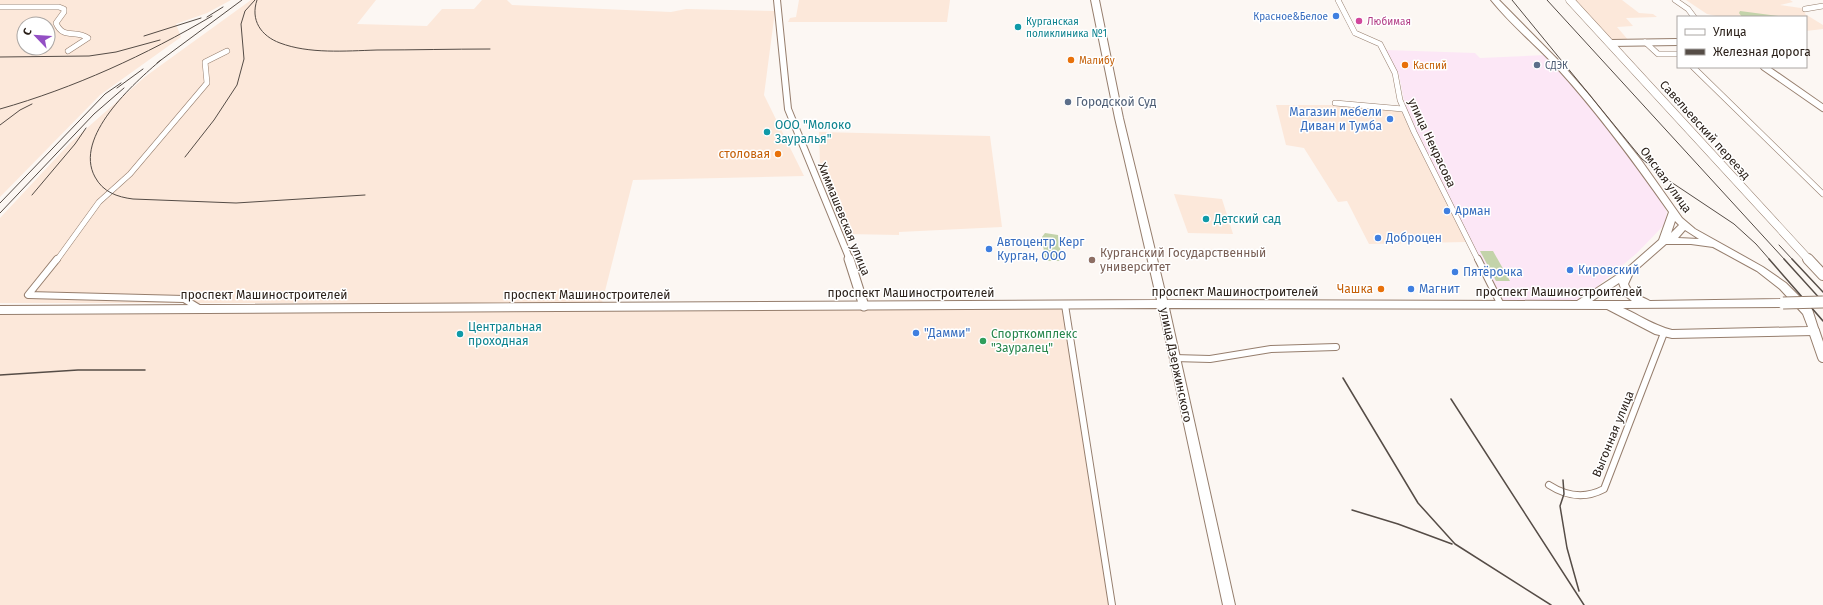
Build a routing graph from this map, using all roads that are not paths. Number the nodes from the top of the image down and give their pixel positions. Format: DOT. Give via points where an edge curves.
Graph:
graph roads {
  1 [pos="778,0"];
  2 [pos="1088,0"];
  3 [pos="1338,0"];
  4 [pos="1495,0"];
  5 [pos="1570,0"];
  6 [pos="1675,0"];
  7 [pos="1096,4"];
  8 [pos="1823,6"];
  9 [pos="0,7"];
  10 [pos="1805,9"];
  11 [pos="1693,16"];
  12 [pos="1645,42"];
  13 [pos="1677,42"];
  14 [pos="1610,43"];
  15 [pos="228,51"];
  16 [pos="68,52"];
  17 [pos="1677,54"];
  18 [pos="1694,68"];
  19 [pos="1765,68"];
  20 [pos="1335,103"];
  21 [pos="1821,106"];
  22 [pos="1403,109"];
  23 [pos="1823,194"];
  24 [pos="1673,213"];
  25 [pos="1684,225"];
  26 [pos="1663,242"];
  27 [pos="1722,247"];
  28 [pos="1629,271"];
  29 [pos="1823,275"];
  30 [pos="1823,302"];
  31 [pos="1163,304"];
  32 [pos="1650,304"];
  33 [pos="1065,305"];
  34 [pos="1501,305"];
  35 [pos="1579,305"];
  36 [pos="1606,305"];
  37 [pos="864,306"];
  38 [pos="198,308"];
  39 [pos="0,310"];
  40 [pos="1653,328"];
  41 [pos="1814,331"];
  42 [pos="1664,333"];
  43 [pos="1336,347"];
  44 [pos="1823,357"];
  45 [pos="1174,358"];
  46 [pos="1549,485"];
  47 [pos="1112,605"];
  48 [pos="1229,605"];
  1 -- 37 [label="street, Химмашевская улица" via="788,109 850,261"];
  2 -- 7 [label="main road, улица Дзержинского"];
  3 -- 22 [label="street, улица Некрасова" via="1355,33 1380,44 1395,73"];
  4 -- 24 [label="main road, Омская улица" via="1587,98 1638,162"];
  5 -- 14 [label="main road, Савельевский переезд"];
  6 -- 11 [label="street"];
  7 -- 31 [label="main road, улица Дзержинского"];
  8 -- 10 [label="street"];
  9 -- 16 [label="street" via="64,9 56,24 59,30 66,34 84,34 88,38"];
  12 -- 13 [label="street"];
  12 -- 14 [label="street"];
  12 -- 17 [label="street" via="1658,54"];
  14 -- 29 [label="main road, Савельевский переезд"];
  15 -- 38 [label="street" via="205,62 207,83 130,174 99,202 28,295 184,299"];
  18 -- 23 [label="street"];
  19 -- 21 [label="street"];
  20 -- 22 [label="street"];
  22 -- 34 [label="street, улица Некрасова"];
  24 -- 25 [label="main road, Омская улица"];
  24 -- 26 [label="main road"];
  25 -- 26 [label="main road" via="1675,235"];
  25 -- 27 [label="main road, Омская улица"];
  26 -- 27 [label="main road" via="1691,241"];
  26 -- 28 [label="main road"];
  27 -- 41 [label="main road, Омская улица" via="1760,269 1789,291 1808,312"];
  28 -- 32 [label="main road" via="1623,284 1625,291"];
  28 -- 35 [label="main road"];
  30 -- 32 [label="main road, проспект Машиностроителей, bridge"];
  31 -- 33 [label="main road, проспект Машиностроителей"];
  31 -- 34 [label="main road, проспект Машиностроителей"];
  31 -- 45 [label="main road, улица Дзержинского"];
  32 -- 36 [label="main road, проспект Машиностроителей"];
  32 -- 40 [label="main road" via="1646,307 1644,316"];
  33 -- 37 [label="main road, проспект Машиностроителей"];
  33 -- 47 [label="street"];
  34 -- 35 [label="main road, проспект Машиностроителей"];
  35 -- 36 [label="main road, проспект Машиностроителей"];
  36 -- 40 [label="main road" via="1625,312"];
  37 -- 38 [label="main road, проспект Машиностроителей"];
  38 -- 39 [label="main road, проспект Машиностроителей"];
  40 -- 42 [label="main road"];
  41 -- 42 [label="main road"];
  41 -- 44 [label="main road, Омская улица"];
  42 -- 46 [label="street, Выгонная улица" via="1604,489 1591,494 1564,494"];
  43 -- 45 [label="street" via="1271,349 1210,360"];
  45 -- 48 [label="main road, улица Дзержинского" via="1205,488"];
}
